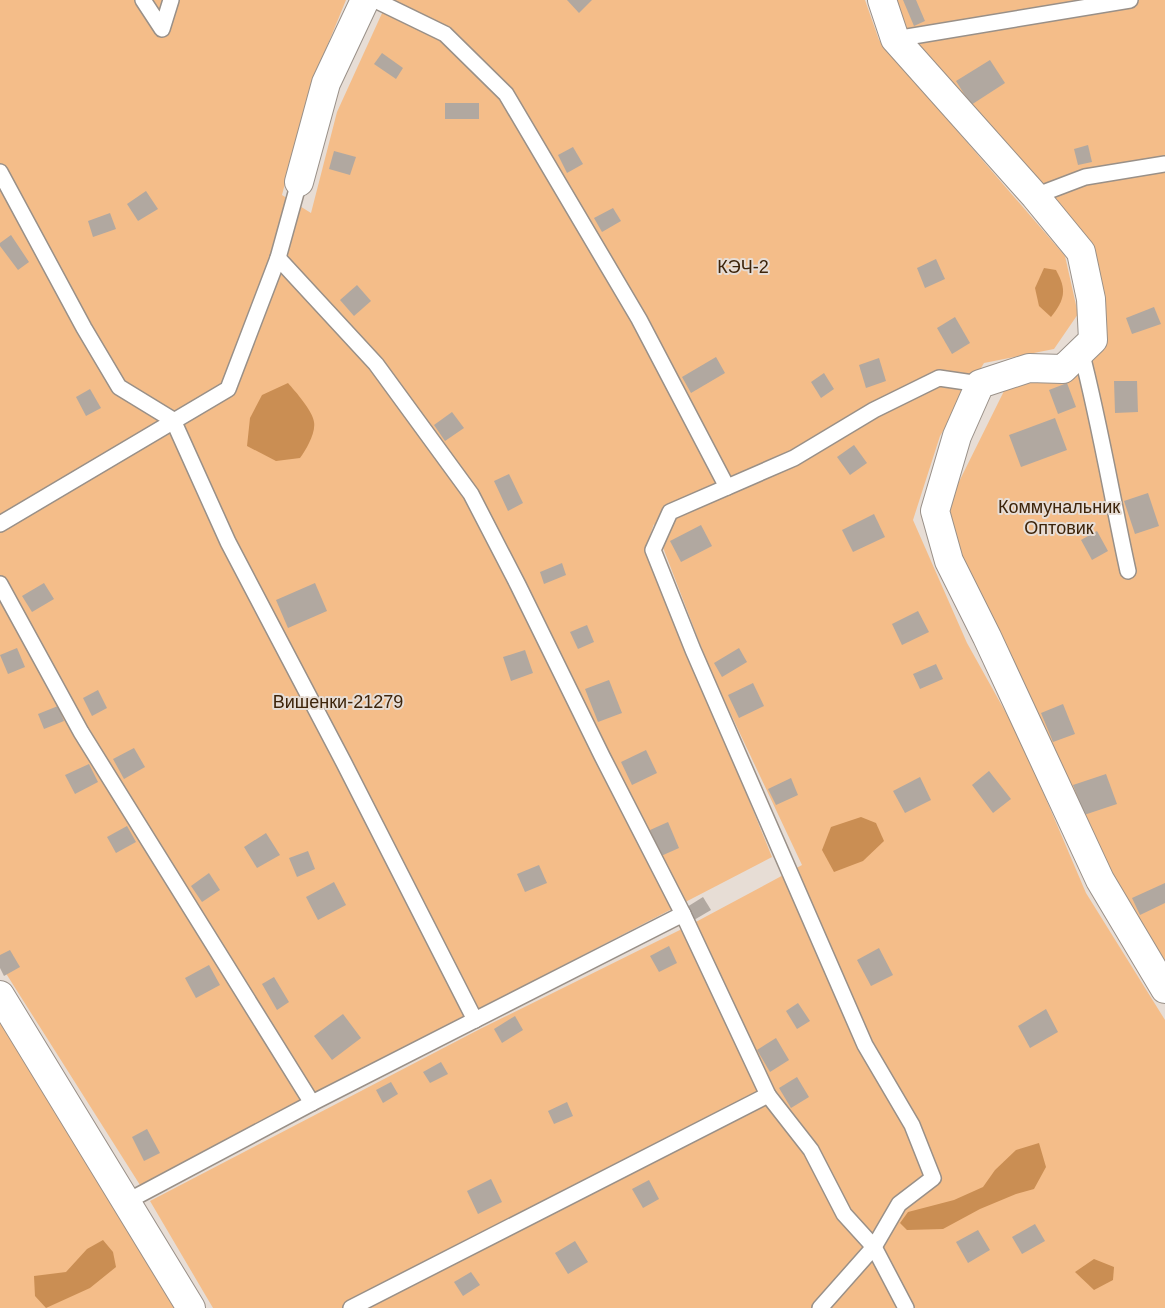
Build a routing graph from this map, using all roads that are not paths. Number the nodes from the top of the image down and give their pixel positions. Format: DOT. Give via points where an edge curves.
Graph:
graph roads {
  1 [pos="143,0"];
  2 [pos="171,0"];
  3 [pos="366,0"];
  4 [pos="374,0"];
  5 [pos="882,0"];
  6 [pos="1130,0"];
  7 [pos="895,39"];
  8 [pos="1165,164"];
  9 [pos="0,172"];
  10 [pos="299,182"];
  11 [pos="1035,196"];
  12 [pos="278,258"];
  13 [pos="1081,351"];
  14 [pos="980,384"];
  15 [pos="173,420"];
  16 [pos="727,487"];
  17 [pos="0,524"];
  18 [pos="1128,571"];
  19 [pos="0,584"];
  20 [pos="683,914"];
  21 [pos="1165,989"];
  22 [pos="0,995"];
  23 [pos="475,1020"];
  24 [pos="768,1095"];
  25 [pos="312,1102"];
  26 [pos="126,1202"];
  27 [pos="874,1247"];
  28 [pos="191,1308"];
  29 [pos="351,1308"];
  30 [pos="820,1308"];
  31 [pos="906,1308"];
  1 -- 2 [label="lane" via="162,29"];
  3 -- 10 [label="street" via="326,83"];
  4 -- 16 [label="lane" via="445,34 506,94 639,318"];
  5 -- 7 [label="street"];
  6 -- 7 [label="lane"];
  7 -- 11 [label="street"];
  8 -- 11 [label="lane" via="1085,177"];
  9 -- 15 [label="lane" via="119,386"];
  10 -- 12 [label="lane"];
  11 -- 13 [label="street" via="1081,252 1090,299 1093,340"];
  12 -- 15 [label="lane" via="228,389"];
  12 -- 20 [label="lane" via="376,364 470,494"];
  13 -- 14 [label="street" via="1063,369 1029,368"];
  13 -- 18 [label="lane"];
  14 -- 16 [label="lane" via="940,378 874,410 794,458"];
  14 -- 21 [label="street" via="957,436 935,511 949,561 1100,880"];
  15 -- 17 [label="lane"];
  15 -- 23 [label="lane" via="228,542"];
  16 -- 27 [label="lane" via="670,512 653,550 693,650 866,1045 912,1125 933,1178 899,1204"];
  19 -- 25 [label="lane" via="81,732"];
  20 -- 23 [label="lane"];
  20 -- 24 [label="lane"];
  22 -- 26 [label="street"];
  23 -- 25 [label="lane"];
  24 -- 27 [label="lane" via="811,1150 844,1214"];
  24 -- 29 [label="lane"];
  25 -- 26 [label="lane"];
  26 -- 28 [label="street"];
  27 -- 30 [label="lane"];
  27 -- 31 [label="lane"];
}
